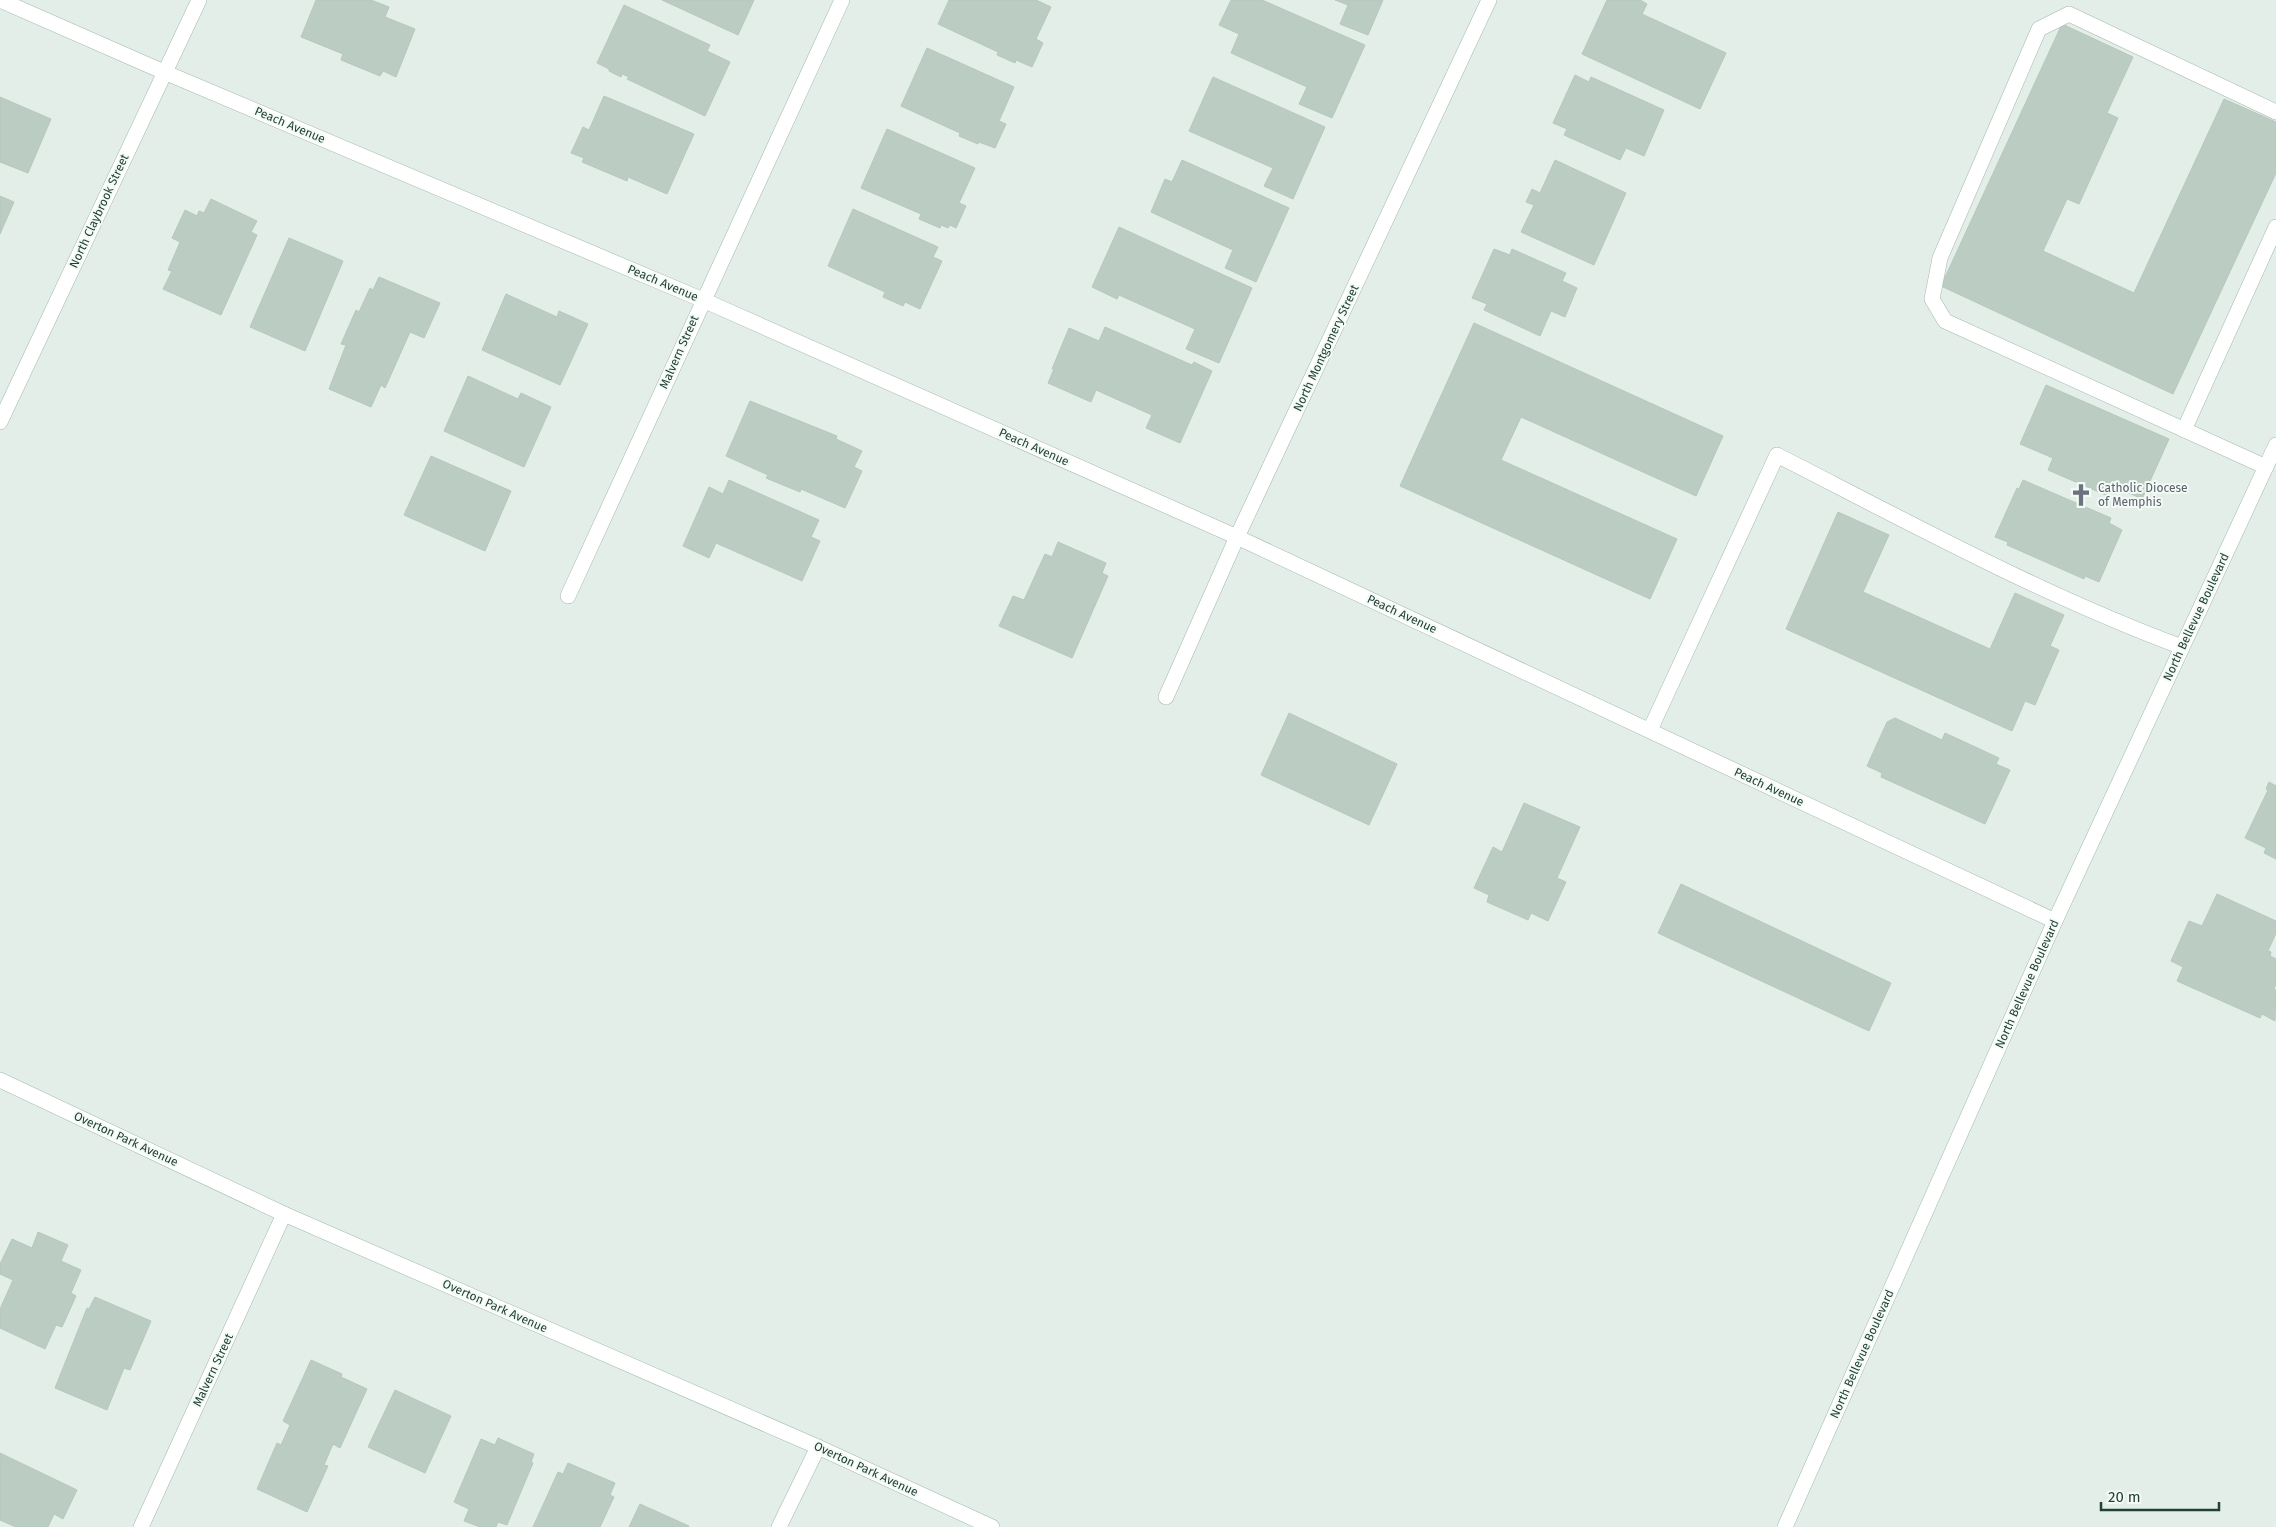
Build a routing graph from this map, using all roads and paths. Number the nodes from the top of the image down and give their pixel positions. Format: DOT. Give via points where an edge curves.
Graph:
graph roads {
  1 [pos="0,0"];
  2 [pos="199,0"];
  3 [pos="842,0"];
  4 [pos="1489,0"];
  5 [pos="164,72"];
  6 [pos="2276,112"];
  7 [pos="2276,227"];
  8 [pos="703,300"];
  9 [pos="0,422"];
  10 [pos="2184,430"];
  11 [pos="2276,445"];
  12 [pos="2266,467"];
  13 [pos="1237,537"];
  14 [pos="568,596"];
  15 [pos="2182,648"];
  16 [pos="1166,697"];
  17 [pos="1650,730"];
  18 [pos="2055,921"];
  19 [pos="0,1080"];
  20 [pos="284,1214"];
  21 [pos="818,1447"];
  22 [pos="141,1527"];
  23 [pos="780,1527"];
  24 [pos="992,1527"];
  25 [pos="1785,1527"];
  1 -- 5 [label="street, Peach Avenue"];
  2 -- 5 [label="street, North Claybrook Street"];
  3 -- 8 [label="street, Malvern Street"];
  4 -- 13 [label="street, North Montgomery Street"];
  5 -- 8 [label="street, Peach Avenue"];
  5 -- 9 [label="street, North Claybrook Street"];
  6 -- 10 [label="street" via="2068,14 2039,30 1940,258 1932,299 1945,321"];
  7 -- 10 [label="street"];
  8 -- 13 [label="street, Peach Avenue"];
  8 -- 14 [label="street, Malvern Street"];
  10 -- 12 [label="street"];
  11 -- 12 [label="street, North Bellevue Boulevard"];
  12 -- 15 [label="street, North Bellevue Boulevard"];
  13 -- 16 [label="street, North Montgomery Street"];
  13 -- 17 [label="street, Peach Avenue"];
  15 -- 17 [label="street" via="2116,623 2000,569 1777,455"];
  15 -- 18 [label="street, North Bellevue Boulevard"];
  17 -- 18 [label="street, Peach Avenue"];
  18 -- 25 [label="street, North Bellevue Boulevard"];
  19 -- 20 [label="street, Overton Park Avenue"];
  20 -- 21 [label="street, Overton Park Avenue"];
  20 -- 22 [label="street, Malvern Street"];
  21 -- 23 [label="street"];
  21 -- 24 [label="street, Overton Park Avenue"];
}
